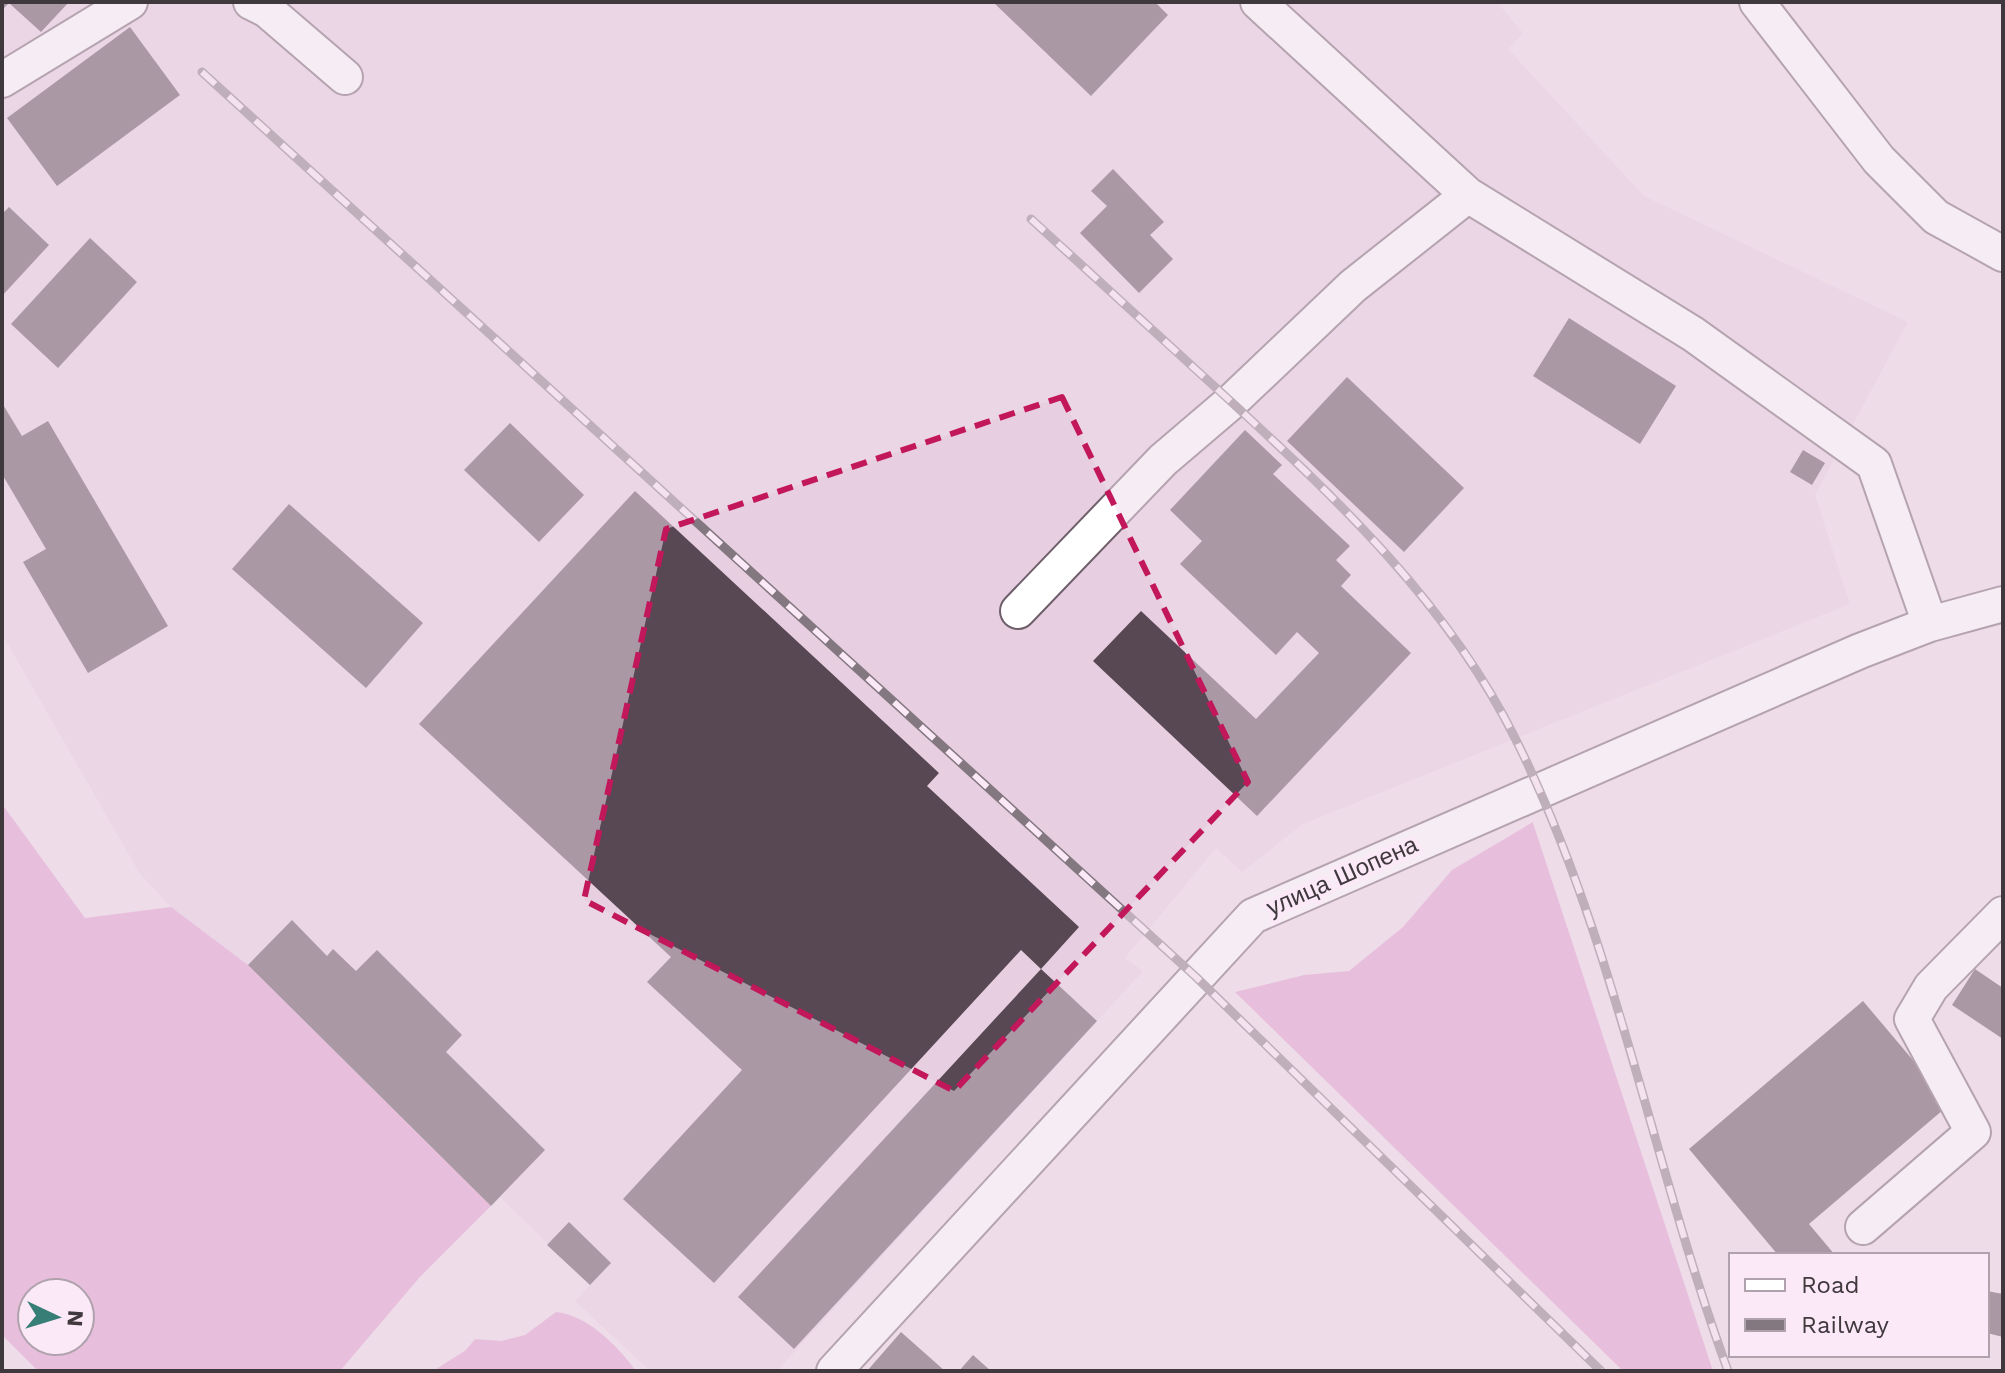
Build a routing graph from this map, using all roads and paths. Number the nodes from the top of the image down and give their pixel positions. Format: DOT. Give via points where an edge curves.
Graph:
graph roads {
  1 [pos="130,2"];
  2 [pos="251,2"];
  3 [pos="1258,2"];
  4 [pos="1757,2"];
  5 [pos="345,77"];
  6 [pos="2,80"];
  7 [pos="1468,195"];
  8 [pos="2003,254"];
  9 [pos="2003,604"];
  10 [pos="1018,611"];
  11 [pos="1930,624"];
  12 [pos="2003,914"];
  13 [pos="1863,1227"];
  14 [pos="834,1371"];
  1 -- 6 [label="street"];
  2 -- 5 [label="street"];
  3 -- 7 [label="street"];
  4 -- 8 [label="street" via="1879,160 1936,217"];
  7 -- 10 [label="street" via="1353,286 1163,460"];
  7 -- 11 [label="street" via="1693,334 1874,464"];
  9 -- 11 [label="street, улица Шопена"];
  11 -- 14 [label="street, улица Шопена" via="1253,916"];
  12 -- 13 [label="street" via="1931,987 1912,1019 1973,1132"];
}
